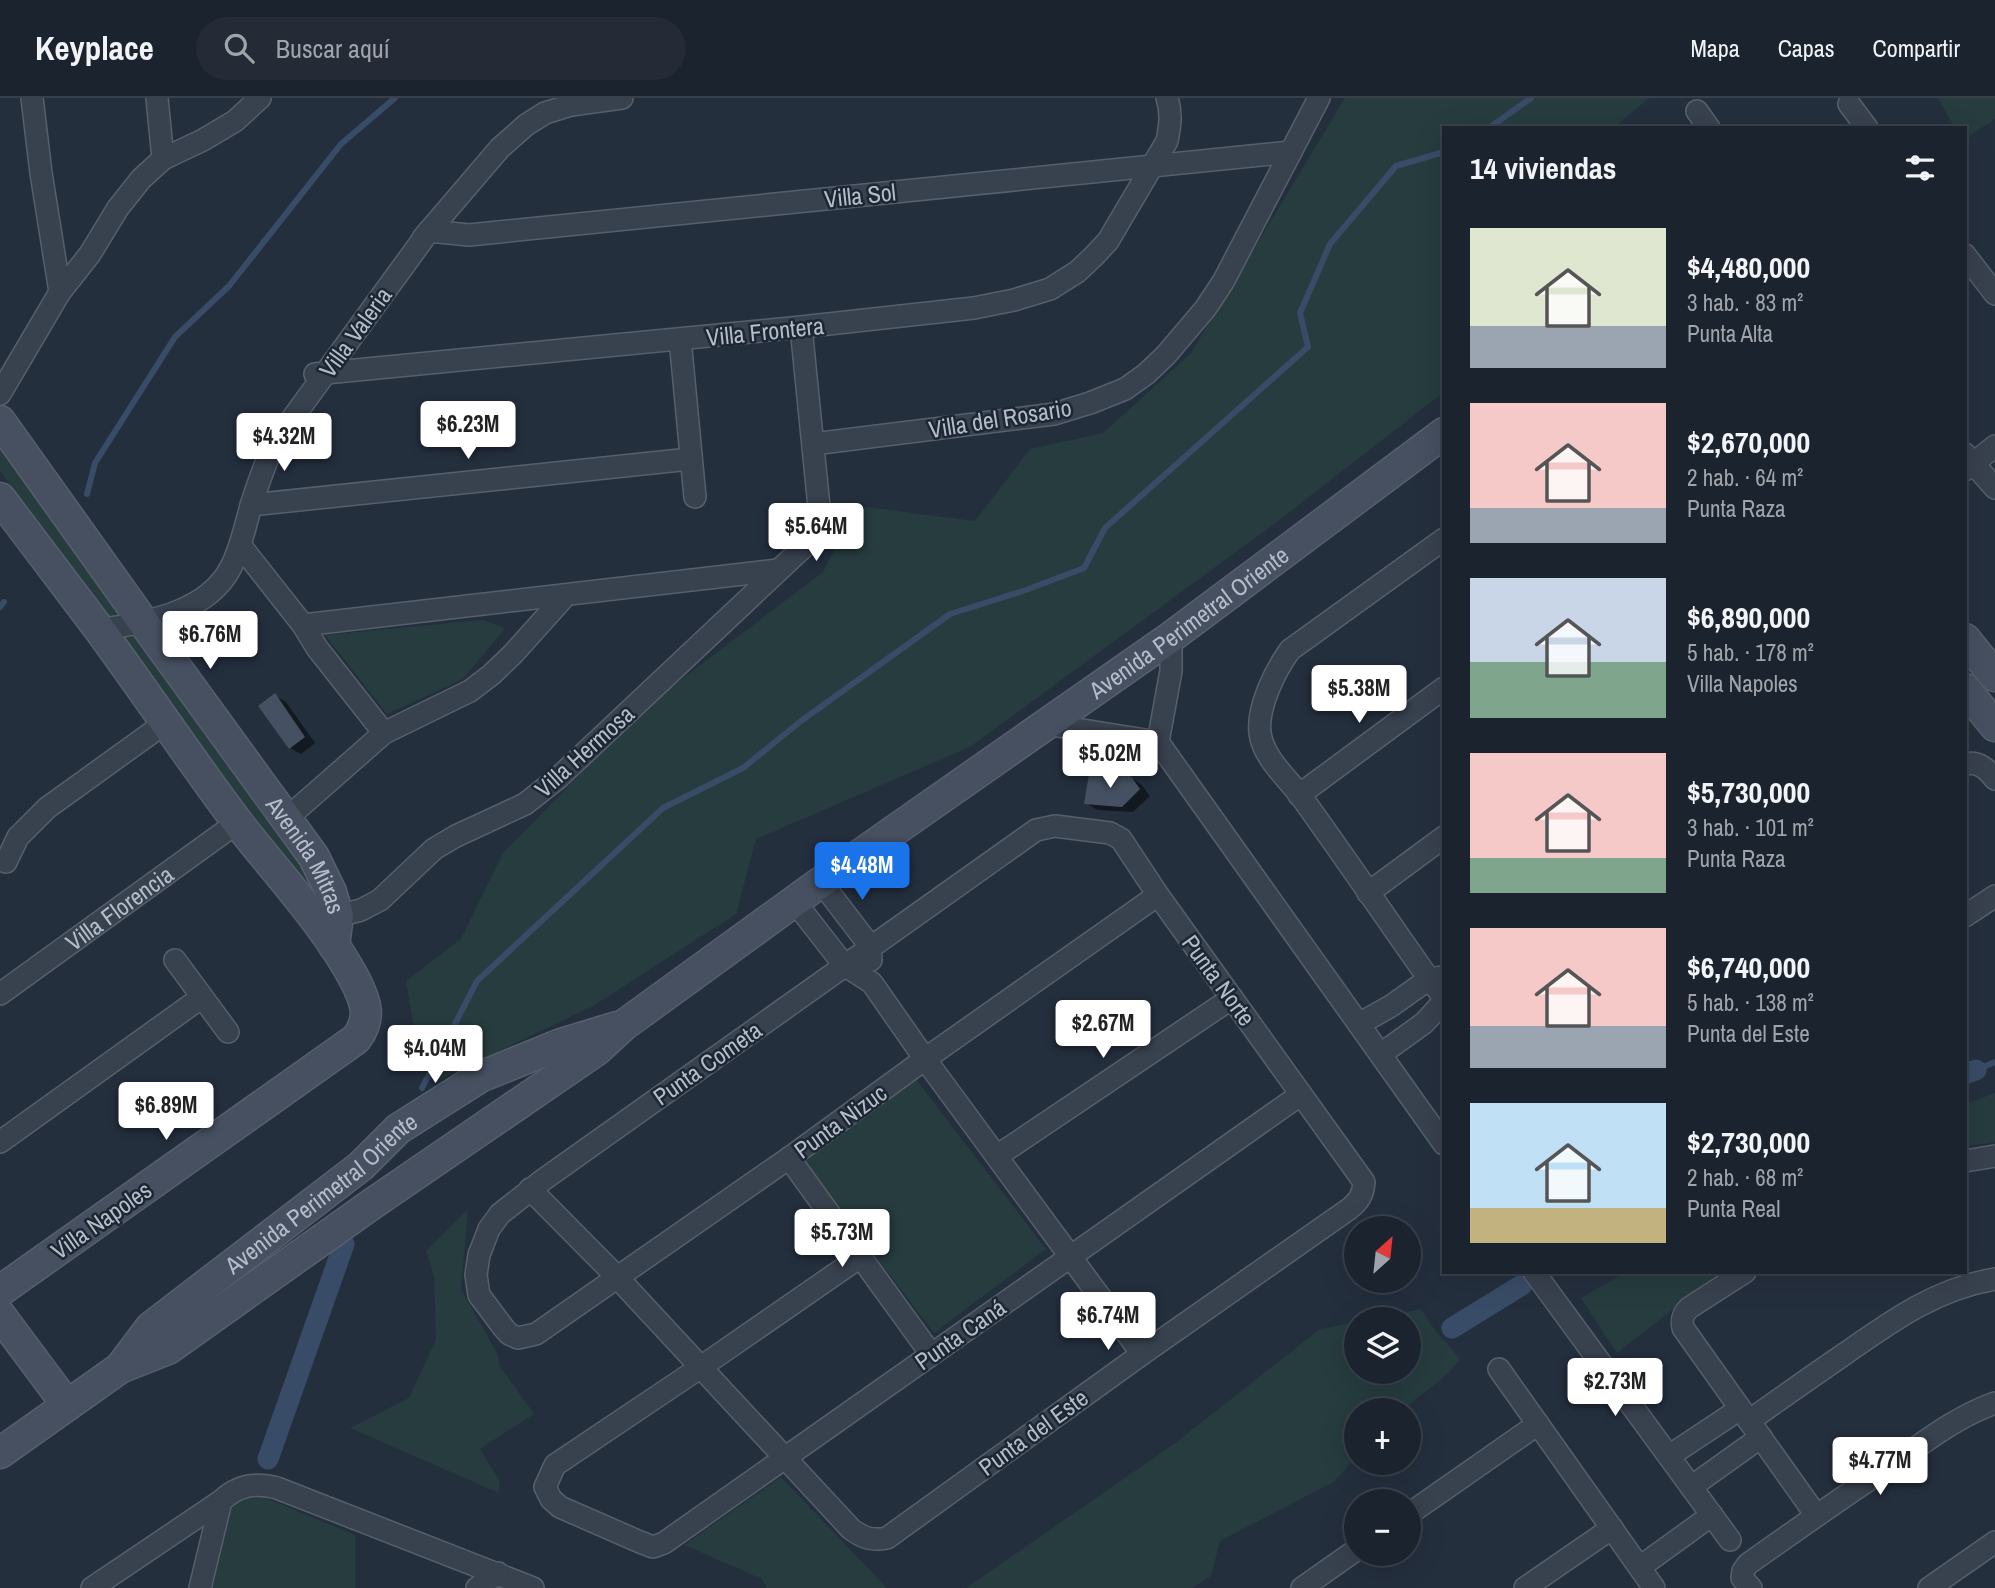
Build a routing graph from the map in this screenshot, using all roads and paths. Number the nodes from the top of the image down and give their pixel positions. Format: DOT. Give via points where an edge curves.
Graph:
graph roads {
  1 [pos="32,98"];
  2 [pos="156,98"];
  3 [pos="260,98"];
  4 [pos="622,98"];
  5 [pos="1167,98"];
  6 [pos="1319,98"];
  7 [pos="1849,104"];
  8 [pos="1866,126"];
  9 [pos="1291,152"];
  10 [pos="163,159"];
  11 [pos="1151,165"];
  12 [pos="429,231"];
  13 [pos="1967,258"];
  14 [pos="60,292"];
  15 [pos="1995,293"];
  16 [pos="801,327"];
  17 [pos="680,339"];
  18 [pos="320,373"];
  19 [pos="299,393"];
  20 [pos="0,394"];
  21 [pos="0,421"];
  22 [pos="1442,434"];
  23 [pos="813,444"];
  24 [pos="1995,446"];
  25 [pos="690,459"];
  26 [pos="1968,463"];
  27 [pos="1995,488"];
  28 [pos="695,497"];
  29 [pos="0,498"];
  30 [pos="251,505"];
  31 [pos="1442,539"];
  32 [pos="240,545"];
  33 [pos="778,570"];
  34 [pos="565,596"];
  35 [pos="144,623"];
  36 [pos="303,625"];
  37 [pos="99,630"];
  38 [pos="1171,637"];
  39 [pos="1967,641"];
  40 [pos="1995,676"];
  41 [pos="1442,689"];
  42 [pos="1967,691"];
  43 [pos="165,723"];
  44 [pos="1045,724"];
  45 [pos="1995,726"];
  46 [pos="384,733"];
  47 [pos="1158,742"];
  48 [pos="1970,764"];
  49 [pos="1995,779"];
  50 [pos="1299,795"];
  51 [pos="286,819"];
  52 [pos="238,822"];
  53 [pos="1036,830"];
  54 [pos="1442,838"];
  55 [pos="6,862"];
  56 [pos="821,882"];
  57 [pos="1368,893"];
  58 [pos="1158,895"];
  59 [pos="1995,896"];
  60 [pos="795,902"];
  61 [pos="1967,915"];
  62 [pos="327,919"];
  63 [pos="334,946"];
  64 [pos="870,946"];
  65 [pos="175,960"];
  66 [pos="844,965"];
  67 [pos="1436,978"];
  68 [pos="872,983"];
  69 [pos="0,994"];
  70 [pos="202,997"];
  71 [pos="1232,998"];
  72 [pos="1442,1001"];
  73 [pos="1359,1024"];
  74 [pos="624,1025"];
  75 [pos="228,1032"];
  76 [pos="1381,1054"];
  77 [pos="925,1059"];
  78 [pos="1300,1095"];
  79 [pos="505,1112"];
  80 [pos="1442,1141"];
  81 [pos="0,1142"];
  82 [pos="997,1156"];
  83 [pos="1995,1156"];
  84 [pos="789,1158"];
  85 [pos="1967,1161"];
  86 [pos="361,1166"];
  87 [pos="530,1189"];
  88 [pos="1363,1193"];
  89 [pos="1070,1255"];
  90 [pos="860,1257"];
  91 [pos="1535,1274"];
  92 [pos="1742,1274"];
  93 [pos="617,1277"];
  94 [pos="1995,1279"];
  95 [pos="0,1291"];
  96 [pos="0,1315"];
  97 [pos="518,1338"];
  98 [pos="931,1354"];
  99 [pos="1142,1354"];
  100 [pos="701,1367"];
  101 [pos="120,1368"];
  102 [pos="1499,1369"];
  103 [pos="1995,1403"];
  104 [pos="67,1405"];
  105 [pos="1750,1422"];
  106 [pos="1538,1424"];
  107 [pos="0,1453"];
  108 [pos="1669,1456"];
  109 [pos="785,1458"];
  110 [pos="1692,1487"];
  111 [pos="221,1501"];
  112 [pos="1421,1506"];
  113 [pos="1712,1515"];
  114 [pos="1816,1516"];
  115 [pos="1612,1528"];
  116 [pos="1731,1540"];
  117 [pos="1995,1542"];
  118 [pos="1344,1558"];
  119 [pos="1640,1567"];
  120 [pos="498,1573"];
  121 [pos="1746,1583"];
  122 [pos="92,1588"];
  123 [pos="200,1588"];
  124 [pos="477,1588"];
  125 [pos="533,1588"];
  126 [pos="1301,1588"];
  127 [pos="1525,1588"];
  128 [pos="1654,1588"];
  129 [pos="1929,1588"];
  1 -- 14 [label="street"];
  2 -- 10 [label="street"];
  3 -- 10 [label="street" via="235,121"];
  4 -- 12 [label="street, Villa Valeria" via="571,105 526,125 500,148"];
  5 -- 11 [label="street" via="1167,141"];
  6 -- 9 [label="street, Villa del Rosario"];
  7 -- 8 [label="street"];
  9 -- 11 [label="street, Villa Sol"];
  9 -- 23 [label="street, Villa del Rosario" via="1205,309 1166,355 1125,389 1054,414"];
  10 -- 14 [label="street" via="118,208"];
  11 -- 12 [label="street, Villa Sol" via="469,235"];
  11 -- 16 [label="street, Villa Frontera" via="1108,241 1077,272 1050,289 974,308"];
  12 -- 18 [label="street, Villa Valeria"];
  13 -- 15 [label="street"];
  14 -- 20 [label="street"];
  16 -- 17 [label="street, Villa Frontera"];
  16 -- 23 [label="street"];
  17 -- 18 [label="street, Villa Frontera"];
  17 -- 25 [label="street"];
  18 -- 19 [label="street, Villa Valeria"];
  18 -- 30 [label="street, Villa Valeria" via="273,444"];
  21 -- 35 [label="street, Avenida Mitras"];
  22 -- 38 [label="street, Avenida Perimetral Oriente"];
  23 -- 33 [label="street, Villa Hermosa" via="818,528"];
  24 -- 26 [label="street"];
  25 -- 28 [label="street"];
  25 -- 30 [label="street"];
  26 -- 27 [label="street"];
  29 -- 37 [label="street, Avenida Mitras"];
  30 -- 32 [label="street, Villa Valeria"];
  31 -- 50 [label="street" via="1290,649 1279,665 1259,722 1260,735 1263,747"];
  32 -- 35 [label="street, Villa Valeria" via="230,570 199,601"];
  32 -- 36 [label="street"];
  33 -- 34 [label="street"];
  33 -- 62 [label="street, Villa Hermosa" via="525,804 435,849 380,901"];
  34 -- 36 [label="street"];
  34 -- 46 [label="street" via="513,654 470,691"];
  35 -- 37 [label="street, Villa Valeria"];
  35 -- 51 [label="street, Avenida Mitras"];
  36 -- 46 [label="street"];
  37 -- 43 [label="street, Avenida Mitras"];
  38 -- 44 [label="street, Avenida Perimetral Oriente"];
  38 -- 47 [label="street" via="1171,671"];
  39 -- 40 [label="street"];
  41 -- 50 [label="street"];
  42 -- 45 [label="street"];
  43 -- 52 [label="street, Avenida Mitras"];
  43 -- 55 [label="street" via="31,821"];
  44 -- 47 [label="street"];
  44 -- 56 [label="street, Avenida Perimetral Oriente"];
  46 -- 51 [label="street"];
  47 -- 73 [label="street"];
  48 -- 49 [label="street"];
  50 -- 57 [label="street"];
  51 -- 62 [label="street, Avenida Mitras" via="323,873"];
  52 -- 62 [label="street, Avenida Mitras"];
  52 -- 69 [label="street, Villa Florencia"];
  53 -- 58 [label="street, Punta Norte" via="1055,826 1110,832 1121,839"];
  53 -- 64 [label="street, Punta Cometa"];
  54 -- 57 [label="street"];
  56 -- 60 [label="street, Avenida Perimetral Oriente"];
  56 -- 64 [label="street"];
  57 -- 67 [label="street"];
  58 -- 71 [label="street, Punta Norte"];
  58 -- 77 [label="street, Punta Nizuc"];
  59 -- 61 [label="street"];
  60 -- 66 [label="street"];
  60 -- 74 [label="street, Avenida Perimetral Oriente"];
  62 -- 63 [label="street, Avenida Mitras"];
  63 -- 95 [label="street, Villa Napoles" via="366,1008 364,1029 356,1039"];
  64 -- 66 [label="street, Punta Cometa"];
  64 -- 68 [label="street"];
  65 -- 70 [label="street"];
  66 -- 68 [label="street"];
  66 -- 87 [label="street, Punta Cometa"];
  67 -- 73 [label="street"];
  68 -- 77 [label="street"];
  70 -- 75 [label="street"];
  70 -- 81 [label="street"];
  71 -- 78 [label="street, Punta Norte"];
  71 -- 82 [label="street"];
  72 -- 76 [label="street" via="1424,1023"];
  73 -- 76 [label="street"];
  74 -- 79 [label="street, Avenida Perimetral Oriente" via="597,1050"];
  74 -- 86 [label="street, Avenida Perimetral Oriente" via="561,1044 480,1077 398,1129"];
  76 -- 80 [label="street"];
  77 -- 82 [label="street"];
  77 -- 84 [label="street, Punta Nizuc"];
  78 -- 88 [label="street, Punta Norte" via="1364,1182"];
  78 -- 89 [label="street, Punta Caná"];
  79 -- 86 [label="street" via="486,1093 469,1094"];
  79 -- 101 [label="street, Avenida Perimetral Oriente" via="168,1349"];
  82 -- 89 [label="street"];
  83 -- 85 [label="street"];
  84 -- 90 [label="street"];
  84 -- 93 [label="street, Punta Nizuc"];
  86 -- 101 [label="street, Avenida Perimetral Oriente" via="152,1327"];
  87 -- 93 [label="street"];
  87 -- 97 [label="street, Punta Cometa" via="489,1229 476,1275 479,1294 509,1334"];
  88 -- 99 [label="street, Punta del Este" via="1349,1209"];
  89 -- 98 [label="street, Punta Caná"];
  89 -- 99 [label="street"];
  90 -- 98 [label="street"];
  90 -- 100 [label="street"];
  91 -- 108 [label="street"];
  92 -- 105 [label="street" via="1689,1308 1681,1322 1685,1334"];
  93 -- 97 [label="street, Punta Nizuc" via="536,1334"];
  93 -- 100 [label="street"];
  94 -- 105 [label="street" via="1930,1298"];
  96 -- 104 [label="street"];
  98 -- 109 [label="street, Punta Caná"];
  99 -- 109 [label="street, Punta del Este" via="887,1538 869,1539 851,1529"];
  100 -- 109 [label="street"];
  100 -- 109 [label="street, Punta Caná" via="555,1465 545,1487 551,1499 653,1547"];
  101 -- 104 [label="street, Avenida Perimetral Oriente"];
  102 -- 106 [label="street"];
  103 -- 114 [label="street" via="1950,1424"];
  104 -- 107 [label="street, Avenida Perimetral Oriente"];
  105 -- 108 [label="street"];
  105 -- 110 [label="street"];
  105 -- 114 [label="street"];
  106 -- 112 [label="street"];
  106 -- 115 [label="street"];
  108 -- 110 [label="street"];
  110 -- 113 [label="street"];
  111 -- 120 [label="street" via="253,1484 277,1488"];
  111 -- 122 [label="street"];
  111 -- 123 [label="street"];
  113 -- 116 [label="street"];
  113 -- 119 [label="street"];
  114 -- 121 [label="street" via="1748,1564 1743,1571"];
  115 -- 119 [label="street"];
  115 -- 127 [label="street"];
  117 -- 129 [label="street"];
  118 -- 126 [label="street"];
  119 -- 128 [label="street"];
  120 -- 124 [label="street"];
  120 -- 125 [label="street"];
}
